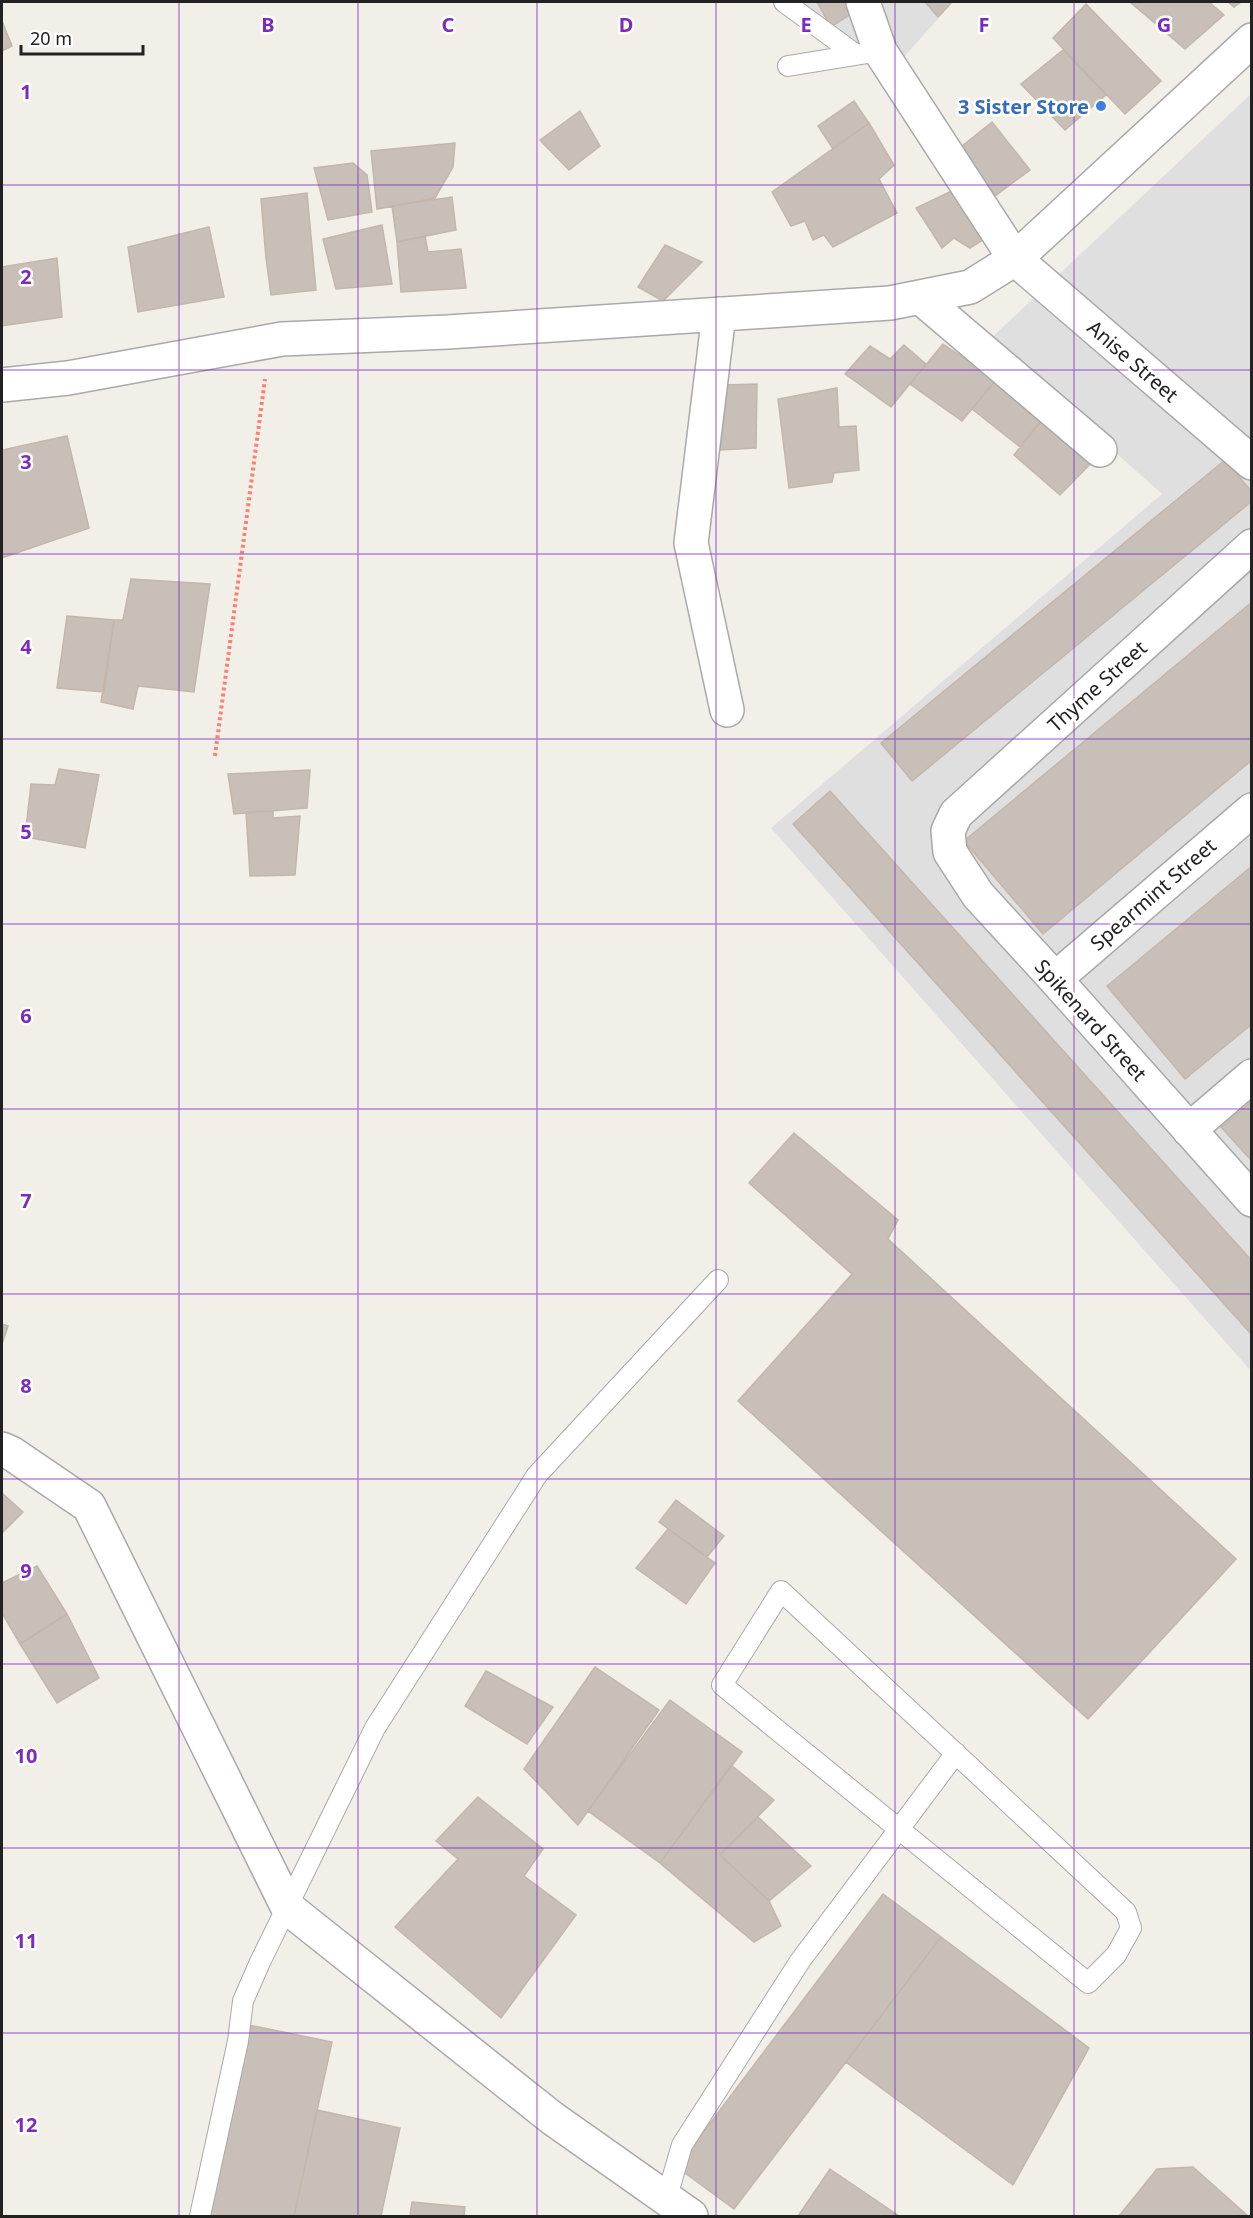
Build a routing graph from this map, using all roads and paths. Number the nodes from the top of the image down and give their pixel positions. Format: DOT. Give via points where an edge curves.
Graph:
graph roads {
  1 [pos="784,2"];
  2 [pos="863,2"];
  3 [pos="1251,40"];
  4 [pos="868,52"];
  5 [pos="788,66"];
  6 [pos="1016,260"];
  7 [pos="920,297"];
  8 [pos="719,314"];
  9 [pos="270,341"];
  10 [pos="2,385"];
  11 [pos="1100,450"];
  12 [pos="1251,463"];
  13 [pos="1251,546"];
  14 [pos="727,710"];
  15 [pos="215,756"];
  16 [pos="1251,810"];
  17 [pos="948,831"];
  18 [pos="1055,979"];
  19 [pos="1251,1076"];
  20 [pos="1189,1130"];
  21 [pos="1251,1200"];
  22 [pos="718,1280"];
  23 [pos="2,1449"];
  24 [pos="956,1753"];
  25 [pos="899,1829"];
  26 [pos="288,1908"];
  27 [pos="673,2211"];
  28 [pos="200,2217"];
  1 -- 4 [label="lane"];
  2 -- 4 [label="street, Anise Street"];
  3 -- 6 [label="street"];
  4 -- 5 [label="lane"];
  4 -- 6 [label="street, Anise Street"];
  6 -- 7 [label="street" via="970,287"];
  6 -- 12 [label="street, Anise Street"];
  7 -- 8 [label="street" via="891,303"];
  7 -- 11 [label="street"];
  8 -- 9 [label="street"];
  8 -- 14 [label="street" via="691,543"];
  9 -- 10 [label="street" via="68,378"];
  9 -- 15 [label="path"];
  13 -- 17 [label="street, Thyme Street" via="956,814"];
  16 -- 18 [label="street, Spearmint Street"];
  17 -- 18 [label="street, Spikenard Street" via="950,852 978,896"];
  18 -- 20 [label="street, Spikenard Street"];
  19 -- 20 [label="street"];
  20 -- 21 [label="street, Spikenard Street"];
  22 -- 26 [label="lane" via="537,1475 375,1728"];
  23 -- 26 [label="street" via="89,1506"];
  24 -- 25 [label="lane"];
  24 -- 25 [label="lane" via="1126,1912 1131,1928 1116,1955 1088,1983"];
  24 -- 25 [label="lane" via="781,1591 722,1685"];
  25 -- 27 [label="lane" via="800,1961 682,2145"];
  26 -- 27 [label="street"];
  26 -- 28 [label="lane" via="243,2001"];
}
